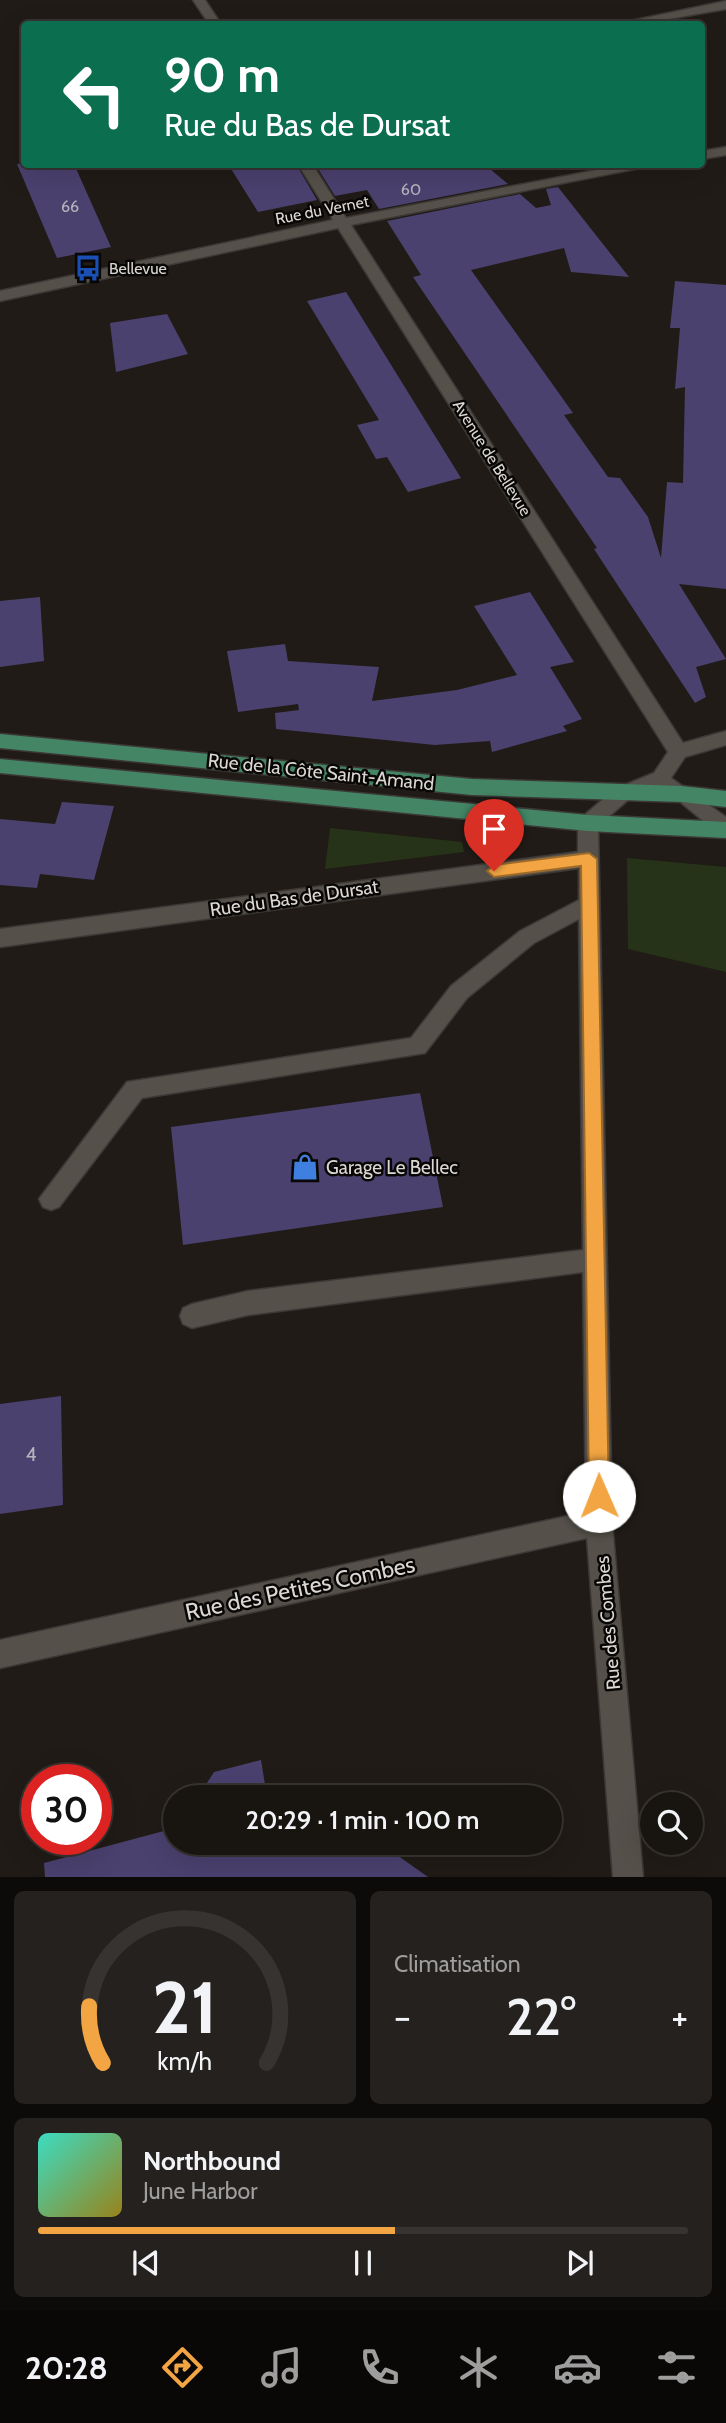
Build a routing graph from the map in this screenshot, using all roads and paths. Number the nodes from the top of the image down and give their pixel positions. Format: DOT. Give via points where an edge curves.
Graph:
graph roads {
  1 [pos="199,0"];
  2 [pos="726,5"];
  3 [pos="213,21"];
  4 [pos="638,21"];
  5 [pos="726,151"];
  6 [pos="705,154"];
  7 [pos="308,168"];
  8 [pos="632,168"];
  9 [pos="342,223"];
  10 [pos="0,296"];
  11 [pos="726,738"];
  12 [pos="0,741"];
  13 [pos="678,752"];
  14 [pos="0,766"];
  15 [pos="661,778"];
  16 [pos="622,794"];
  17 [pos="682,794"];
  18 [pos="726,799"];
  19 [pos="589,823"];
  20 [pos="726,829"];
  21 [pos="589,859"];
  22 [pos="589,904"];
  23 [pos="0,938"];
  24 [pos="51,1199"];
  25 [pos="593,1260"];
  26 [pos="192,1316"];
  27 [pos="599,1522"];
  28 [pos="0,1654"];
  29 [pos="628,1877"];
  1 -- 3 [label="street"];
  2 -- 4 [label="street"];
  5 -- 6 [label="street"];
  7 -- 9 [label="street, Avenue de Bellevue"];
  8 -- 9 [label="street, Rue du Vernet"];
  9 -- 10 [label="street, Rue du Vernet"];
  9 -- 13 [label="street, Avenue de Bellevue"];
  11 -- 13 [label="street"];
  12 -- 16 [label="main road, Rue de la Côte Saint-Amand" via="472,787"];
  13 -- 15 [label="street"];
  14 -- 19 [label="main road, Rue de la Côte Saint-Amand"];
  15 -- 16 [label="street"];
  15 -- 17 [label="street"];
  16 -- 17 [label="main road, Rue de la Côte Saint-Amand"];
  16 -- 19 [label="street"];
  17 -- 18 [label="main road, Rue de la Côte Saint-Amand"];
  17 -- 20 [label="street"];
  19 -- 20 [label="main road, Rue de la Côte Saint-Amand"];
  19 -- 21 [label="street, Rue des Combes"];
  21 -- 22 [label="street, Rue des Combes"];
  21 -- 23 [label="street, Rue du Bas de Dursat"];
  22 -- 24 [label="street" via="527,937 459,992 417,1046 135,1089"];
  22 -- 25 [label="street, Rue des Combes"];
  25 -- 26 [label="street" via="248,1303"];
  25 -- 27 [label="street, Rue des Combes"];
  27 -- 28 [label="street, Rue des Petites Combes"];
  27 -- 29 [label="street, Rue des Combes"];
}
